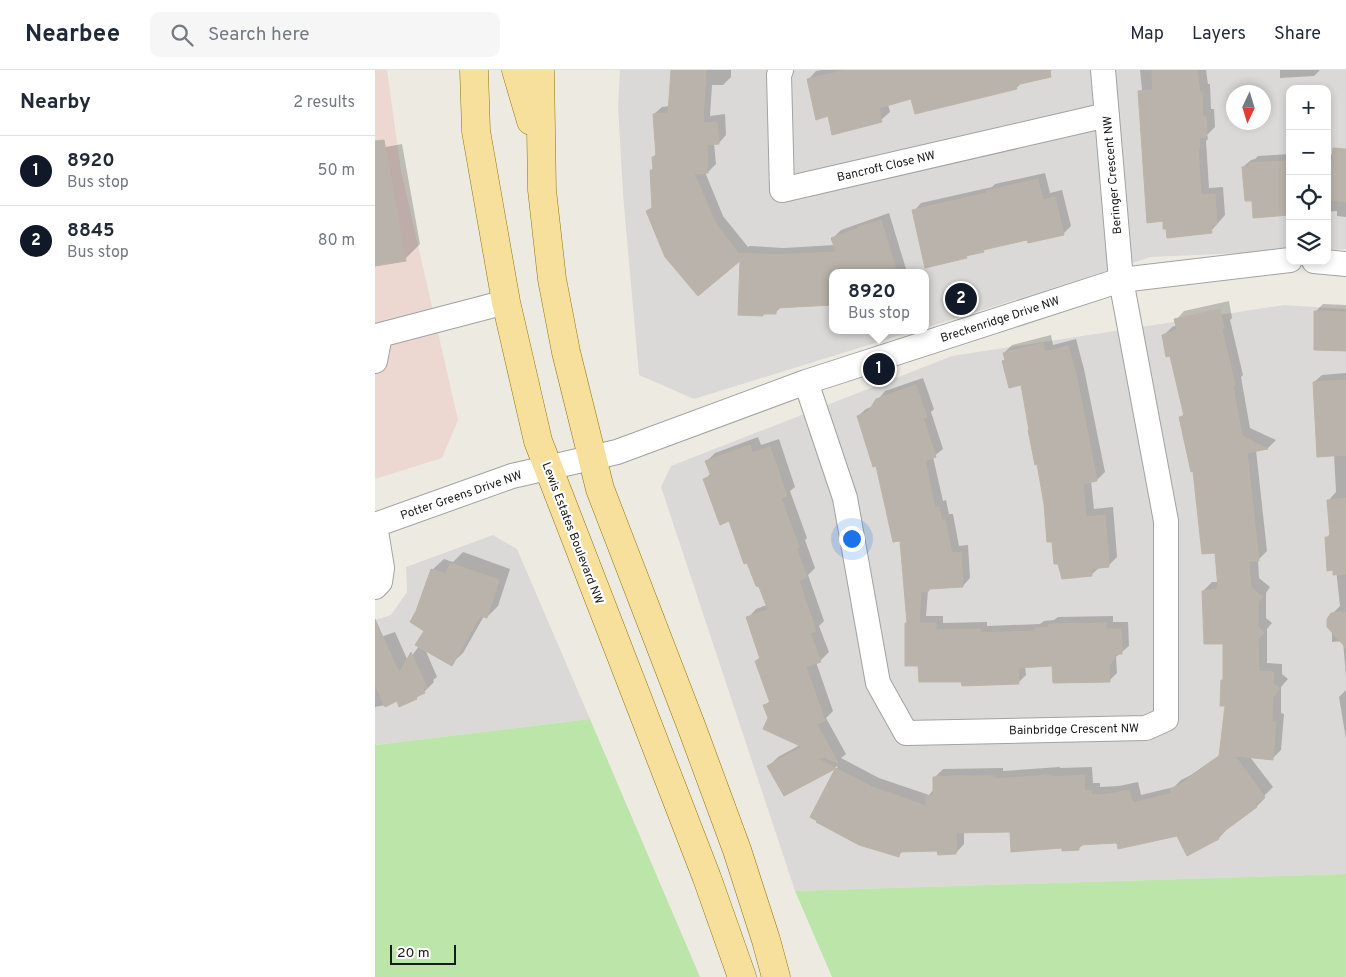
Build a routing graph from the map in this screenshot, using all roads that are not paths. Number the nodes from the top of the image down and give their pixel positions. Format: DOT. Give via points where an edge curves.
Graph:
graph roads {
  1 [pos="474,70"];
  2 [pos="516,70"];
  3 [pos="540,70"];
  4 [pos="781,70"];
  5 [pos="1103,70"];
  6 [pos="1107,115"];
  7 [pos="541,156"];
  8 [pos="1286,260"];
  9 [pos="1331,263"];
  10 [pos="1346,264"];
  11 [pos="1121,280"];
  12 [pos="506,302"];
  13 [pos="377,330"];
  14 [pos="375,361"];
  15 [pos="806,382"];
  16 [pos="592,458"];
  17 [pos="548,468"];
  18 [pos="375,525"];
  19 [pos="375,588"];
  20 [pos="742,977"];
  21 [pos="776,977"];
  1 -- 12 [label="main road, Lewis Estates Boulevard NW" via="476,131"];
  2 -- 7 [label="main road"];
  3 -- 7 [label="main road"];
  4 -- 6 [label="street, Bancroft Close NW" via="782,190"];
  5 -- 6 [label="street, Beringer Crescent NW"];
  6 -- 11 [label="street, Beringer Crescent NW"];
  7 -- 16 [label="main road" via="551,279"];
  8 -- 11 [label="street, Breckenridge Drive NW"];
  9 -- 10 [label="street"];
  11 -- 15 [label="street, Breckenridge Drive NW"];
  11 -- 15 [label="street, Bainbridge Crescent NW" via="1166,522 1166,719 1146,728 906,733 878,683 845,498"];
  12 -- 13 [label="street"];
  12 -- 17 [label="main road, Lewis Estates Boulevard NW" via="538,440"];
  13 -- 14 [label="street"];
  15 -- 16 [label="street, Breckenridge Drive NW" via="617,452"];
  16 -- 17 [label="street, Breckenridge Drive NW"];
  16 -- 21 [label="main road" via="600,488 737,850"];
  17 -- 18 [label="street, Potter Greens Drive NW" via="511,476"];
  17 -- 20 [label="main road, Lewis Estates Boulevard NW" via="707,878"];
  18 -- 19 [label="street" via="382,568 381,582"];
}
